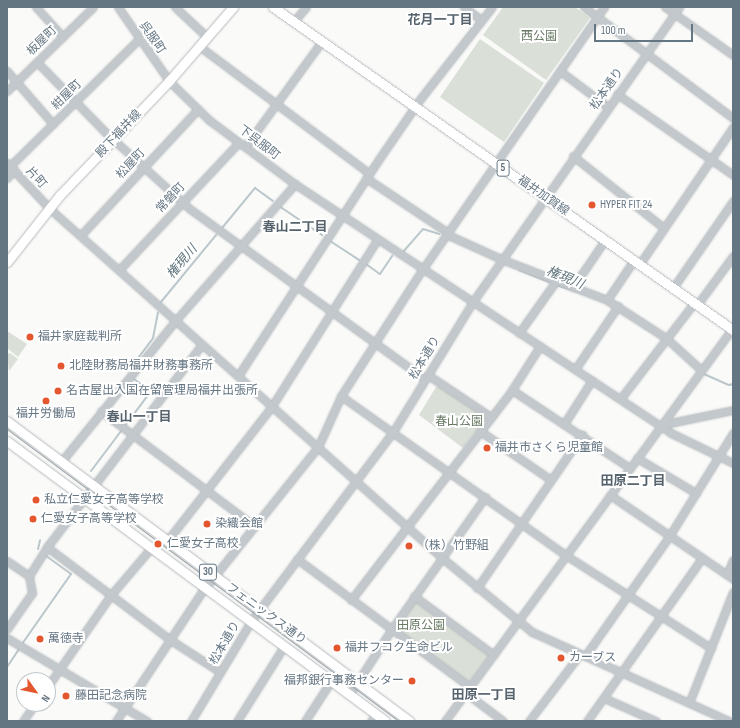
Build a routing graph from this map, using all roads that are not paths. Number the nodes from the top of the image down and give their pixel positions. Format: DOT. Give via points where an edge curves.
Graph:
graph roads {
  1 [pos="36,7"];
  2 [pos="93,7"];
  3 [pos="118,7"];
  4 [pos="175,7"];
  5 [pos="233,7"];
  6 [pos="273,7"];
  7 [pos="306,7"];
  8 [pos="464,7"];
  9 [pos="492,7"];
  10 [pos="584,7"];
  11 [pos="604,7"];
  12 [pos="665,7"];
  13 [pos="676,10"];
  14 [pos="597,17"];
  15 [pos="481,20"];
  16 [pos="294,21"];
  17 [pos="63,37"];
  18 [pos="206,37"];
  19 [pos="138,39"];
  20 [pos="322,41"];
  21 [pos="199,46"];
  22 [pos="645,54"];
  23 [pos="733,55"];
  24 [pos="37,62"];
  25 [pos="7,71"];
  26 [pos="560,71"];
  27 [pos="169,81"];
  28 [pos="16,82"];
  29 [pos="7,91"];
  30 [pos="617,94"];
  31 [pos="75,102"];
  32 [pos="278,104"];
  33 [pos="415,106"];
  34 [pos="608,107"];
  35 [pos="198,109"];
  36 [pos="733,118"];
  37 [pos="53,124"];
  38 [pos="733,127"];
  39 [pos="113,140"];
  40 [pos="239,142"];
  41 [pos="245,147"];
  42 [pos="573,156"];
  43 [pos="711,159"];
  44 [pos="494,163"];
  45 [pos="10,166"];
  46 [pos="144,167"];
  47 [pos="733,174"];
  48 [pos="367,176"];
  49 [pos="7,178"];
  50 [pos="295,184"];
  51 [pos="544,196"];
  52 [pos="733,201"];
  53 [pos="182,202"];
  54 [pos="50,209"];
  55 [pos="341,215"];
  56 [pos="664,228"];
  57 [pos="446,233"];
  58 [pos="81,235"];
  59 [pos="377,240"];
  60 [pos="605,240"];
  61 [pos="240,247"];
  62 [pos="733,256"];
  63 [pos="501,259"];
  64 [pos="7,262"];
  65 [pos="636,262"];
  66 [pos="119,270"];
  67 [pos="422,270"];
  68 [pos="554,284"];
  69 [pos="295,287"];
  70 [pos="573,287"];
  71 [pos="673,288"];
  72 [pos="607,300"];
  73 [pos="472,303"];
  74 [pos="696,304"];
  75 [pos="618,306"];
  76 [pos="331,313"];
  77 [pos="176,320"];
  78 [pos="732,329"];
  79 [pos="519,333"];
  80 [pos="665,340"];
  81 [pos="202,344"];
  82 [pos="376,346"];
  83 [pos="540,346"];
  84 [pos="576,368"];
  85 [pos="701,370"];
  86 [pos="238,376"];
  87 [pos="426,377"];
  88 [pos="592,380"];
  89 [pos="512,390"];
  90 [pos="341,396"];
  91 [pos="621,398"];
  92 [pos="272,406"];
  93 [pos="733,410"];
  94 [pos="101,412"];
  95 [pos="491,417"];
  96 [pos="7,421"];
  97 [pos="564,424"];
  98 [pos="660,425"];
  99 [pos="125,431"];
  100 [pos="480,431"];
  101 [pos="393,432"];
  102 [pos="733,433"];
  103 [pos="582,435"];
  104 [pos="7,441"];
  105 [pos="318,447"];
  106 [pos="718,456"];
  107 [pos="637,458"];
  108 [pos="61,462"];
  109 [pos="733,463"];
  110 [pos="630,468"];
  111 [pos="449,471"];
  112 [pos="551,480"];
  113 [pos="358,481"];
  114 [pos="93,485"];
  115 [pos="206,491"];
  116 [pos="696,493"];
  117 [pos="610,495"];
  118 [pos="485,497"];
  119 [pos="84,498"];
  120 [pos="521,523"];
  121 [pos="254,526"];
  122 [pos="407,526"];
  123 [pos="670,535"];
  124 [pos="167,541"];
  125 [pos="46,547"];
  126 [pos="151,548"];
  127 [pos="567,556"];
  128 [pos="441,557"];
  129 [pos="702,558"];
  130 [pos="297,559"];
  131 [pos="733,560"];
  132 [pos="7,561"];
  133 [pos="726,574"];
  134 [pos="29,576"];
  135 [pos="214,576"];
  136 [pos="733,579"];
  137 [pos="205,588"];
  138 [pos="477,588"];
  139 [pos="733,592"];
  140 [pos="627,595"];
  141 [pos="110,596"];
  142 [pos="414,596"];
  143 [pos="351,600"];
  144 [pos="259,610"];
  145 [pos="660,616"];
  146 [pos="251,621"];
  147 [pos="520,622"];
  148 [pos="7,629"];
  149 [pos="391,630"];
  150 [pos="7,638"];
  151 [pos="169,639"];
  152 [pos="284,646"];
  153 [pos="711,648"];
  154 [pos="494,655"];
  155 [pos="582,655"];
  156 [pos="60,669"];
  157 [pos="220,672"];
  158 [pos="621,672"];
  159 [pos="56,675"];
  160 [pos="331,682"];
  161 [pos="357,682"];
  162 [pos="470,687"];
  163 [pos="466,693"];
  164 [pos="349,695"];
  165 [pos="604,698"];
  166 [pos="689,703"];
  167 [pos="124,708"];
  168 [pos="29,712"];
  169 [pos="373,718"];
  170 [pos="725,720"];
  171 [pos="22,721"];
  172 [pos="116,721"];
  173 [pos="147,721"];
  174 [pos="191,721"];
  175 [pos="237,721"];
  176 [pos="305,721"];
  177 [pos="385,721"];
  178 [pos="410,721"];
  179 [pos="445,721"];
  180 [pos="503,721"];
  181 [pos="529,721"];
  182 [pos="587,721"];
  183 [pos="656,721"];
  1 -- 17 [label="street"];
  2 -- 17 [label="street, 板屋町"];
  3 -- 19 [label="street, 呉服町"];
  4 -- 18 [label="street"];
  5 -- 18 [label="main road, 殿下福井線"];
  6 -- 16 [label="main road, 福井加賀線 / 5"];
  7 -- 16 [label="street"];
  8 -- 15 [label="street"];
  9 -- 15 [label="street"];
  10 -- 14 [label="street"];
  11 -- 14 [label="street"];
  12 -- 13 [label="street"];
  13 -- 22 [label="street, 松本通り"];
  13 -- 23 [label="street"];
  14 -- 22 [label="street"];
  14 -- 26 [label="street"];
  15 -- 33 [label="street"];
  16 -- 20 [label="main road, 福井加賀線 / 5"];
  17 -- 24 [label="street, 板屋町"];
  18 -- 21 [label="main road, 殿下福井線"];
  19 -- 27 [label="street, 呉服町"];
  19 -- 31 [label="street, 紺屋町"];
  20 -- 32 [label="street"];
  20 -- 33 [label="main road, 福井加賀線 / 5"];
  21 -- 27 [label="main road, 殿下福井線"];
  21 -- 32 [label="street"];
  22 -- 30 [label="street, 松本通り"];
  22 -- 36 [label="street"];
  24 -- 28 [label="street, 板屋町"];
  24 -- 31 [label="street"];
  25 -- 28 [label="street"];
  26 -- 34 [label="street"];
  26 -- 44 [label="street"];
  27 -- 35 [label="street, 呉服町"];
  27 -- 39 [label="main road, 殿下福井線"];
  28 -- 29 [label="street, 板屋町"];
  28 -- 37 [label="street"];
  30 -- 34 [label="street, 松本通り"];
  30 -- 43 [label="street"];
  31 -- 37 [label="street, 紺屋町"];
  31 -- 39 [label="street"];
  32 -- 41 [label="street"];
  32 -- 48 [label="street"];
  33 -- 44 [label="main road, 福井加賀線 / 5"];
  33 -- 48 [label="street"];
  34 -- 42 [label="street, 松本通り"];
  35 -- 40 [label="street, 下呉服町"];
  35 -- 46 [label="street, 松屋町"];
  37 -- 45 [label="street, 紺屋町"];
  38 -- 43 [label="street"];
  39 -- 46 [label="street"];
  39 -- 54 [label="main road, 殿下福井線"];
  40 -- 41 [label="street, 下呉服町"];
  40 -- 53 [label="street, 常磐町"];
  41 -- 50 [label="street, 下呉服町"];
  42 -- 51 [label="street, 松本通り"];
  42 -- 56 [label="street"];
  43 -- 47 [label="street"];
  43 -- 56 [label="street"];
  44 -- 51 [label="main road, 福井加賀線 / 5"];
  44 -- 57 [label="street"];
  45 -- 49 [label="street, 紺屋町"];
  45 -- 54 [label="street, 片町"];
  46 -- 53 [label="street"];
  46 -- 58 [label="street, 松屋町"];
  48 -- 55 [label="street"];
  48 -- 57 [label="street"];
  50 -- 55 [label="street, 下呉服町"];
  50 -- 61 [label="street"];
  51 -- 60 [label="main road, 福井加賀線 / 5"];
  51 -- 63 [label="street, 松本通り"];
  52 -- 71 [label="street"];
  53 -- 61 [label="street"];
  53 -- 66 [label="street, 常磐町"];
  54 -- 58 [label="street, 片町"];
  54 -- 64 [label="main road, 殿下福井線"];
  55 -- 59 [label="street, 下呉服町"];
  55 -- 69 [label="street"];
  56 -- 65 [label="street"];
  57 -- 63 [label="street"];
  57 -- 67 [label="street"];
  58 -- 66 [label="street, 片町"];
  59 -- 67 [label="street, 下呉服町"];
  59 -- 76 [label="street"];
  60 -- 65 [label="main road, 福井加賀線 / 5"];
  60 -- 70 [label="street"];
  61 -- 69 [label="street"];
  61 -- 77 [label="street"];
  62 -- 74 [label="street"];
  63 -- 68 [label="street"];
  63 -- 73 [label="street, 松本通り"];
  65 -- 71 [label="main road, 福井加賀線 / 5"];
  65 -- 72 [label="street"];
  66 -- 77 [label="street, 片町"];
  67 -- 73 [label="street, 下呉服町"];
  67 -- 82 [label="street"];
  68 -- 70 [label="street"];
  68 -- 79 [label="street"];
  69 -- 76 [label="street"];
  69 -- 86 [label="street"];
  70 -- 72 [label="street"];
  71 -- 74 [label="main road, 福井加賀線 / 5"];
  72 -- 75 [label="street"];
  73 -- 79 [label="street, 下呉服町"];
  73 -- 87 [label="street, 松本通り"];
  74 -- 78 [label="main road, 福井加賀線 / 5"];
  74 -- 80 [label="street"];
  75 -- 80 [label="street"];
  75 -- 84 [label="street"];
  76 -- 82 [label="street"];
  76 -- 92 [label="street"];
  77 -- 81 [label="street, 片町"];
  77 -- 94 [label="street"];
  78 -- 85 [label="street"];
  79 -- 83 [label="street, 下呉服町"];
  80 -- 85 [label="street"];
  80 -- 91 [label="street"];
  81 -- 86 [label="street, 片町"];
  81 -- 99 [label="street"];
  82 -- 87 [label="street"];
  82 -- 90 [label="street"];
  83 -- 84 [label="street, 下呉服町"];
  83 -- 89 [label="street"];
  84 -- 88 [label="street, 下呉服町"];
  85 -- 98 [label="street"];
  86 -- 92 [label="street, 片町"];
  87 -- 95 [label="street"];
  87 -- 101 [label="street, 松本通り"];
  88 -- 91 [label="street, 下呉服町"];
  88 -- 97 [label="street"];
  89 -- 95 [label="street"];
  89 -- 97 [label="street"];
  90 -- 101 [label="street"];
  90 -- 105 [label="street"];
  91 -- 98 [label="street, 下呉服町"];
  92 -- 105 [label="street, 片町"];
  92 -- 115 [label="street"];
  93 -- 98 [label="street"];
  94 -- 99 [label="street"];
  94 -- 108 [label="street"];
  95 -- 100 [label="street"];
  96 -- 108 [label="main road, フェニックス通り / 30"];
  97 -- 103 [label="street"];
  98 -- 106 [label="street, 下呉服町"];
  98 -- 107 [label="street"];
  99 -- 114 [label="street"];
  99 -- 115 [label="street"];
  100 -- 111 [label="street"];
  100 -- 112 [label="street"];
  101 -- 111 [label="street"];
  101 -- 113 [label="street, 松本通り"];
  102 -- 106 [label="street"];
  103 -- 110 [label="street"];
  103 -- 112 [label="street"];
  104 -- 119 [label="main road, フェニックス通り / 30"];
  105 -- 113 [label="street, 片町"];
  105 -- 121 [label="street"];
  106 -- 109 [label="street, 下呉服町"];
  106 -- 116 [label="street"];
  107 -- 110 [label="street"];
  107 -- 116 [label="street"];
  108 -- 114 [label="main road, フェニックス通り / 30"];
  110 -- 117 [label="street"];
  111 -- 118 [label="street"];
  111 -- 122 [label="street"];
  112 -- 120 [label="street"];
  113 -- 122 [label="street, 片町"];
  113 -- 130 [label="street, 松本通り"];
  114 -- 119 [label="street"];
  114 -- 124 [label="main road, フェニックス通り / 30"];
  115 -- 121 [label="street"];
  115 -- 124 [label="street"];
  116 -- 123 [label="street"];
  117 -- 123 [label="street"];
  117 -- 127 [label="street"];
  118 -- 120 [label="street"];
  118 -- 128 [label="street"];
  119 -- 125 [label="street"];
  119 -- 126 [label="main road, フェニックス通り / 30"];
  120 -- 127 [label="street"];
  120 -- 138 [label="street"];
  121 -- 135 [label="street"];
  122 -- 128 [label="street, 片町"];
  122 -- 143 [label="street"];
  123 -- 129 [label="street"];
  123 -- 140 [label="street"];
  124 -- 135 [label="main road, フェニックス通り / 30"];
  125 -- 134 [label="street"];
  125 -- 141 [label="street"];
  126 -- 137 [label="main road, フェニックス通り / 30"];
  126 -- 141 [label="street"];
  127 -- 140 [label="street"];
  127 -- 147 [label="street"];
  128 -- 138 [label="street, 片町"];
  128 -- 142 [label="street"];
  129 -- 133 [label="street"];
  129 -- 145 [label="street"];
  130 -- 143 [label="street"];
  130 -- 144 [label="street, 松本通り"];
  131 -- 133 [label="street"];
  132 -- 134 [label="street"];
  133 -- 136 [label="street"];
  134 -- 148 [label="street" via="32,593"];
  135 -- 137 [label="street"];
  135 -- 144 [label="main road, フェニックス通り / 30"];
  137 -- 146 [label="main road, フェニックス通り / 30"];
  137 -- 151 [label="street"];
  138 -- 147 [label="street, 片町"];
  139 -- 153 [label="street"];
  140 -- 145 [label="street"];
  140 -- 155 [label="street"];
  141 -- 151 [label="street"];
  141 -- 156 [label="street"];
  142 -- 149 [label="street"];
  142 -- 154 [label="street"];
  143 -- 149 [label="street"];
  144 -- 146 [label="street, 松本通り"];
  144 -- 161 [label="main road, フェニックス通り / 30"];
  145 -- 153 [label="street"];
  145 -- 158 [label="street"];
  146 -- 152 [label="main road, フェニックス通り / 30"];
  146 -- 157 [label="street, 松本通り"];
  147 -- 154 [label="street"];
  147 -- 155 [label="street, 片町" via="536,635"];
  149 -- 161 [label="street"];
  149 -- 162 [label="street"];
  150 -- 156 [label="street"];
  151 -- 157 [label="street"];
  151 -- 167 [label="street"];
  152 -- 160 [label="main road, フェニックス通り / 30"];
  152 -- 175 [label="street"];
  153 -- 166 [label="street"];
  154 -- 162 [label="street"];
  155 -- 158 [label="street, 片町"];
  155 -- 181 [label="street"];
  156 -- 159 [label="street"];
  156 -- 167 [label="street"];
  157 -- 174 [label="street, 松本通り"];
  158 -- 165 [label="street"];
  158 -- 166 [label="street, 片町"];
  160 -- 164 [label="main road, フェニックス通り / 30"];
  160 -- 176 [label="street"];
  161 -- 164 [label="street"];
  161 -- 178 [label="main road, フェニックス通り / 30"];
  162 -- 163 [label="street"];
  163 -- 179 [label="street"];
  163 -- 180 [label="street"];
  164 -- 169 [label="main road, フェニックス通り / 30"];
  165 -- 182 [label="street"];
  165 -- 183 [label="street"];
  166 -- 170 [label="street, 片町"];
  167 -- 172 [label="street"];
  167 -- 173 [label="street"];
  168 -- 171 [label="street"];
  169 -- 177 [label="main road, フェニックス通り / 30"];
}
